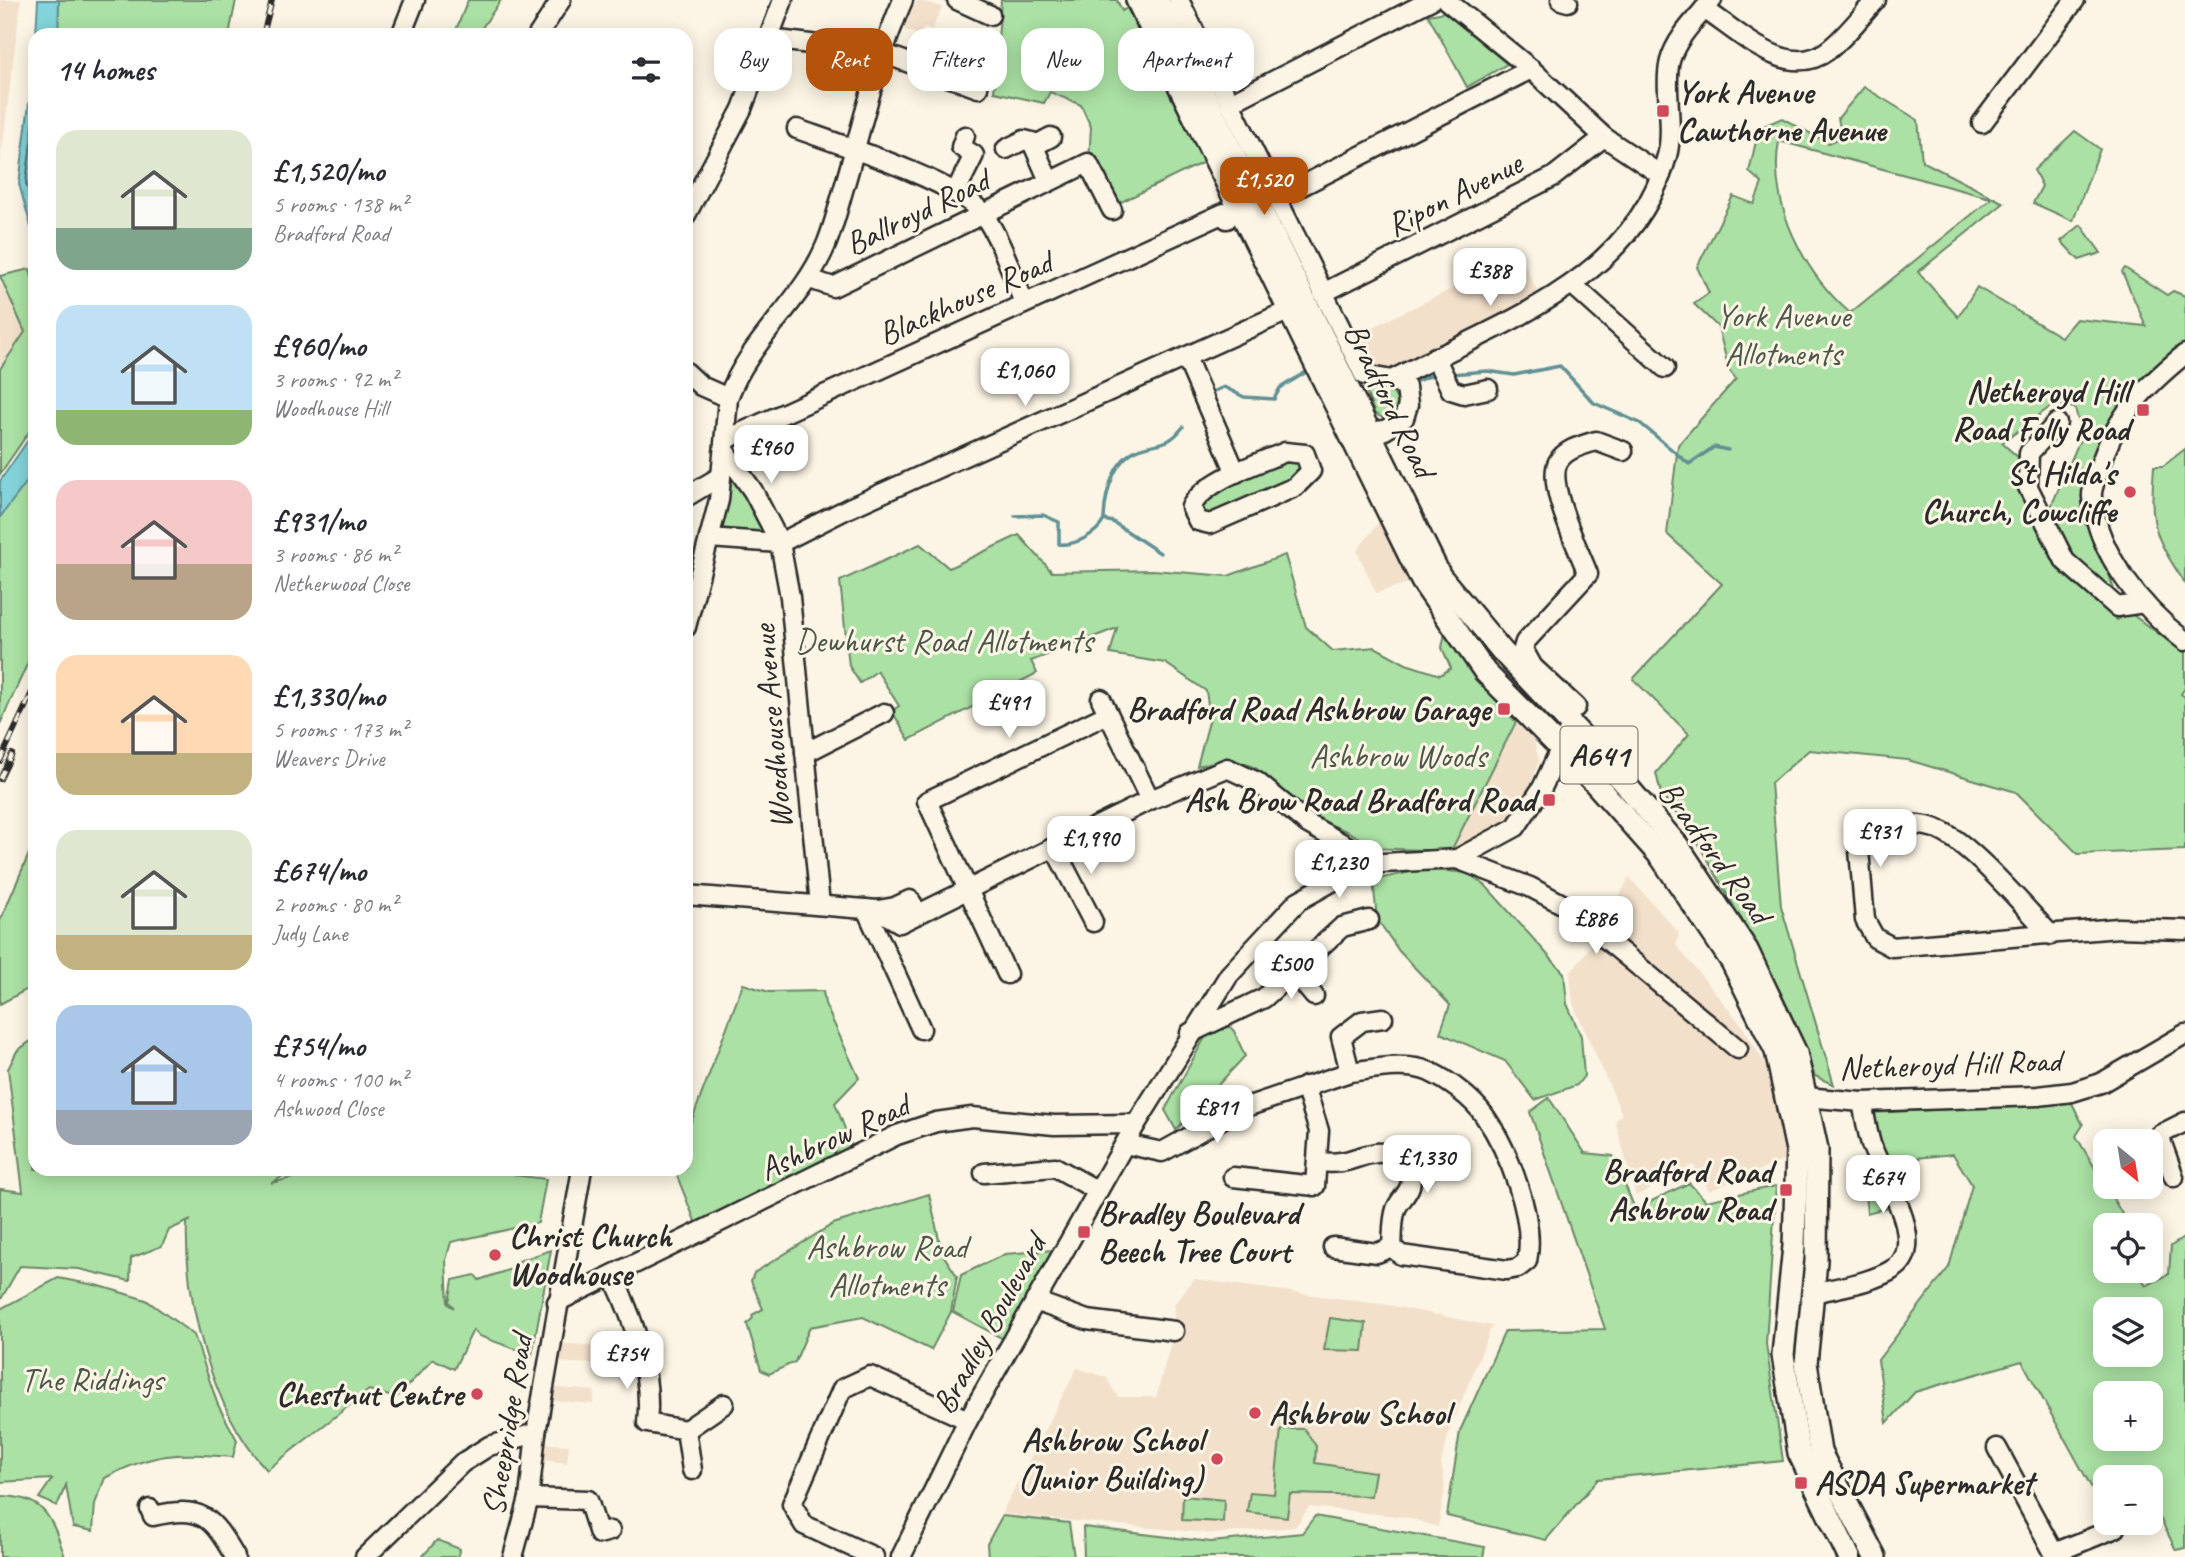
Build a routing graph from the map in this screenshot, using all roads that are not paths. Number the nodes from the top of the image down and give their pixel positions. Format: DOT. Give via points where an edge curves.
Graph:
graph roads {
  1 [pos="415,0"];
  2 [pos="561,0"];
  3 [pos="783,0"];
  4 [pos="903,0"];
  5 [pos="957,0"];
  6 [pos="1137,0"];
  7 [pos="1175,0"];
  8 [pos="1431,0"];
  9 [pos="1446,0"];
  10 [pos="1876,0"];
  11 [pos="2075,0"];
  12 [pos="1708,5"];
  13 [pos="990,15"];
  14 [pos="404,28"];
  15 [pos="543,28"];
  16 [pos="774,28"];
  17 [pos="892,28"];
  18 [pos="1531,69"];
  19 [pos="749,91"];
  20 [pos="871,91"];
  21 [pos="1230,103"];
  22 [pos="1982,122"];
  23 [pos="797,129"];
  24 [pos="965,136"];
  25 [pos="1051,137"];
  26 [pos="1604,137"];
  27 [pos="1034,146"];
  28 [pos="1006,149"];
  29 [pos="854,150"];
  30 [pos="1661,175"];
  31 [pos="1049,181"];
  32 [pos="955,193"];
  33 [pos="1276,199"];
  34 [pos="693,202"];
  35 [pos="1112,210"];
  36 [pos="983,213"];
  37 [pos="1227,219"];
  38 [pos="810,278"];
  39 [pos="1573,285"];
  40 [pos="1306,302"];
  41 [pos="1024,303"];
  42 [pos="2185,355"];
  43 [pos="1186,357"];
  44 [pos="1435,357"];
  45 [pos="1665,368"];
  46 [pos="693,379"];
  47 [pos="1392,380"];
  48 [pos="1488,389"];
  49 [pos="728,398"];
  50 [pos="2057,424"];
  51 [pos="1349,433"];
  52 [pos="1371,433"];
  53 [pos="725,445"];
  54 [pos="1623,452"];
  55 [pos="1236,473"];
  56 [pos="721,476"];
  57 [pos="693,493"];
  58 [pos="709,538"];
  59 [pos="780,543"];
  60 [pos="693,600"];
  61 [pos="2144,603"];
  62 [pos="2185,641"];
  63 [pos="1523,649"];
  64 [pos="1502,651"];
  65 [pos="884,713"];
  66 [pos="1568,722"];
  67 [pos="1560,747"];
  68 [pos="805,753"];
  69 [pos="1150,800"];
  70 [pos="1054,847"];
  71 [pos="1457,859"];
  72 [pos="1364,864"];
  73 [pos="969,889"];
  74 [pos="693,896"];
  75 [pos="820,905"];
  76 [pos="872,910"];
  77 [pos="918,914"];
  78 [pos="1369,920"];
  79 [pos="1093,922"];
  80 [pos="900,923"];
  81 [pos="2185,930"];
  82 [pos="877,934"];
  83 [pos="2051,935"];
  84 [pos="1295,972"];
  85 [pos="1007,974"];
  86 [pos="1314,996"];
  87 [pos="1383,1018"];
  88 [pos="921,1029"];
  89 [pos="1190,1033"];
  90 [pos="2185,1034"];
  91 [pos="1738,1049"];
  92 [pos="1350,1072"];
  93 [pos="1305,1086"];
  94 [pos="1797,1096"];
  95 [pos="1862,1102"];
  96 [pos="2185,1122"];
  97 [pos="1136,1124"];
  98 [pos="1125,1144"];
  99 [pos="1807,1149"];
  100 [pos="1319,1162"];
  101 [pos="984,1173"];
  102 [pos="581,1176"];
  103 [pos="1233,1177"];
  104 [pos="2174,1177"];
  105 [pos="1098,1191"];
  106 [pos="1333,1247"];
  107 [pos="1392,1247"];
  108 [pos="613,1276"];
  109 [pos="1813,1293"];
  110 [pos="1035,1301"];
  111 [pos="557,1302"];
  112 [pos="1174,1331"];
  113 [pos="724,1404"];
  114 [pos="968,1420"];
  115 [pos="686,1430"];
  116 [pos="536,1433"];
  117 [pos="1997,1448"];
  118 [pos="692,1470"];
  119 [pos="529,1498"];
  120 [pos="153,1517"];
  121 [pos="599,1534"];
  122 [pos="2100,1535"];
  123 [pos="2055,1555"];
  124 [pos="235,1557"];
  125 [pos="365,1557"];
  126 [pos="513,1557"];
  127 [pos="874,1557"];
  128 [pos="901,1557"];
  129 [pos="1849,1557"];
  130 [pos="1875,1557"];
  1 -- 14 [label="street"];
  2 -- 15 [label="street"];
  3 -- 16 [label="street"];
  4 -- 17 [label="street"];
  5 -- 13 [label="street"];
  6 -- 40 [label="main road, A641"];
  7 -- 21 [label="street, Bradford Road"];
  7 -- 40 [label="main road, Bradford Road / A641"];
  8 -- 21 [label="street"];
  9 -- 18 [label="street"];
  10 -- 12 [label="street" via="1826,52 1794,62 1777,56"];
  11 -- 22 [label="street"];
  12 -- 30 [label="street" via="1675,47 1669,64 1671,113 1668,154"];
  18 -- 26 [label="street"];
  18 -- 33 [label="street"];
  19 -- 34 [label="street"];
  20 -- 29 [label="street"];
  21 -- 33 [label="street, Bradford Road"];
  23 -- 29 [label="street"];
  24 -- 32 [label="street" via="961,147 974,155"];
  25 -- 27 [label="street, Ballroyd Road"];
  26 -- 30 [label="street"];
  26 -- 40 [label="street, Ripon Avenue" via="1553,177"];
  27 -- 28 [label="street, Ballroyd Road" via="1024,140"];
  27 -- 31 [label="street"];
  29 -- 32 [label="street"];
  29 -- 38 [label="street" via="827,244"];
  30 -- 39 [label="street" via="1642,214 1607,258"];
  31 -- 35 [label="street, Ballroyd Road" via="1088,163"];
  31 -- 36 [label="street, Ballroyd Road"];
  32 -- 36 [label="street"];
  33 -- 40 [label="street, Bradford Road"];
  36 -- 38 [label="street, Ballroyd Road" via="832,287"];
  36 -- 41 [label="street"];
  37 -- 41 [label="street, Blackhouse Road" via="1224,213"];
  38 -- 49 [label="street" via="734,383"];
  39 -- 44 [label="street"];
  39 -- 45 [label="street"];
  40 -- 43 [label="street, Ripon Avenue"];
  40 -- 47 [label="street, Bradford Road" via="1364,375"];
  40 -- 51 [label="main road, A641"];
  40 -- 52 [label="main road, Bradford Road / A641"];
  41 -- 53 [label="street, Blackhouse Road"];
  42 -- 61 [label="street" via="2149,384 2108,438 2092,496 2110,557"];
  43 -- 55 [label="street"];
  43 -- 59 [label="street, Ripon Avenue"];
  44 -- 47 [label="street"];
  44 -- 48 [label="street" via="1451,390 1464,394"];
  46 -- 49 [label="street"];
  47 -- 52 [label="street" via="1406,387 1404,418"];
  49 -- 53 [label="street"];
  50 -- 61 [label="street" via="2029,453 2028,487 2065,561 2118,607"];
  51 -- 52 [label="street"];
  51 -- 67 [label="main road, A641" via="1422,581 1485,672"];
  52 -- 64 [label="main road, Bradford Road / A641" via="1440,576"];
  53 -- 56 [label="street"];
  53 -- 59 [label="street, Woodhouse Avenue"];
  54 -- 63 [label="street" via="1596,441 1574,448 1558,462 1554,482 1588,574"];
  55 -- 55 [label="street" via="1285,452 1306,454 1311,471 1295,487 1233,516 1210,524 1198,521 1191,507 1197,495"];
  56 -- 57 [label="street"];
  56 -- 58 [label="street"];
  58 -- 59 [label="street"];
  58 -- 60 [label="street"];
  59 -- 68 [label="street, Woodhouse Avenue" via="790,597"];
  61 -- 62 [label="street"];
  63 -- 64 [label="street"];
  63 -- 66 [label="street" via="1533,667 1576,707"];
  64 -- 66 [label="main road, Bradford Road / A641"];
  65 -- 68 [label="street"];
  66 -- 67 [label="street"];
  66 -- 94 [label="main road, Bradford Road / A641" via="1678,846 1747,950 1796,1052"];
  67 -- 71 [label="street" via="1542,788 1516,827"];
  67 -- 94 [label="main road, Bradford Road / A641" via="1661,857 1732,962"];
  68 -- 75 [label="street, Woodhouse Avenue"];
  69 -- 70 [label="street"];
  69 -- 72 [label="street" via="1227,768 1257,782 1308,824 1348,846"];
  69 -- 73 [label="street" via="1104,707 927,801"];
  70 -- 73 [label="street"];
  70 -- 79 [label="street"];
  71 -- 72 [label="street"];
  71 -- 91 [label="street" via="1566,906"];
  72 -- 89 [label="street" via="1297,901 1229,975"];
  73 -- 77 [label="street"];
  73 -- 85 [label="street"];
  74 -- 75 [label="street"];
  75 -- 76 [label="street"];
  76 -- 77 [label="street" via="910,900"];
  76 -- 80 [label="street"];
  76 -- 82 [label="street"];
  77 -- 80 [label="street"];
  78 -- 84 [label="street" via="1342,927"];
  80 -- 82 [label="street"];
  81 -- 83 [label="street" via="2118,928"];
  82 -- 88 [label="street"];
  83 -- 83 [label="street" via="1892,947 1875,938 1866,920 1859,850 1872,828 1898,824 1941,830 1978,860"];
  84 -- 86 [label="street"];
  84 -- 89 [label="street" via="1265,998"];
  87 -- 92 [label="street" via="1362,1021 1341,1037"];
  89 -- 97 [label="street"];
  90 -- 95 [label="street, Netheroyd Hill Road" via="2101,1083 2072,1092"];
  92 -- 93 [label="street"];
  92 -- 107 [label="street" via="1385,1067 1428,1071 1459,1091 1483,1113 1503,1146 1527,1227 1527,1261 1518,1268 1401,1255"];
  93 -- 98 [label="street" via="1240,1109 1162,1152"];
  93 -- 100 [label="street" via="1319,1131"];
  94 -- 95 [label="street, Netheroyd Hill Road"];
  94 -- 99 [label="main road, Bradford Road / A641"];
  95 -- 109 [label="street" via="1871,1145 1902,1210 1904,1255 1894,1269 1872,1279"];
  96 -- 104 [label="street" via="2159,1135"];
  97 -- 98 [label="street, Bradley Boulevard"];
  97 -- 108 [label="street, Ashbrow Road" via="1054,1125 972,1116 936,1122 897,1135"];
  98 -- 105 [label="street, Bradley Boulevard"];
  99 -- 109 [label="main road, Bradford Road / A641"];
  99 -- 129 [label="main road, Bradford Road / A641" via="1783,1355 1799,1453"];
  100 -- 103 [label="street" via="1315,1186"];
  100 -- 107 [label="street" via="1342,1165 1377,1153 1402,1162 1410,1173 1409,1187 1396,1208"];
  101 -- 105 [label="street" via="1055,1167"];
  102 -- 111 [label="street, Sheepridge Road"];
  105 -- 110 [label="street, Bradley Boulevard"];
  106 -- 107 [label="street" via="1377,1253"];
  108 -- 111 [label="street, Ashbrow Road"];
  108 -- 115 [label="street" via="630,1313 642,1360 647,1423"];
  109 -- 130 [label="main road, Bradford Road / A641" via="1806,1363 1820,1452"];
  110 -- 112 [label="street" via="1087,1320"];
  110 -- 114 [label="street, Bradley Boulevard"];
  111 -- 116 [label="street, Sheepridge Road"];
  113 -- 115 [label="street"];
  114 -- 127 [label="street" via="870,1376 842,1389 792,1504 804,1525"];
  114 -- 128 [label="street, Bradley Boulevard"];
  115 -- 118 [label="street"];
  116 -- 119 [label="street, Sheepridge Road"];
  116 -- 125 [label="street" via="489,1446 462,1463"];
  117 -- 123 [label="street"];
  119 -- 121 [label="street" via="588,1500"];
  119 -- 126 [label="street, Sheepridge Road"];
  120 -- 124 [label="street" via="189,1510 216,1525"];
  122 -- 123 [label="street"];
}
